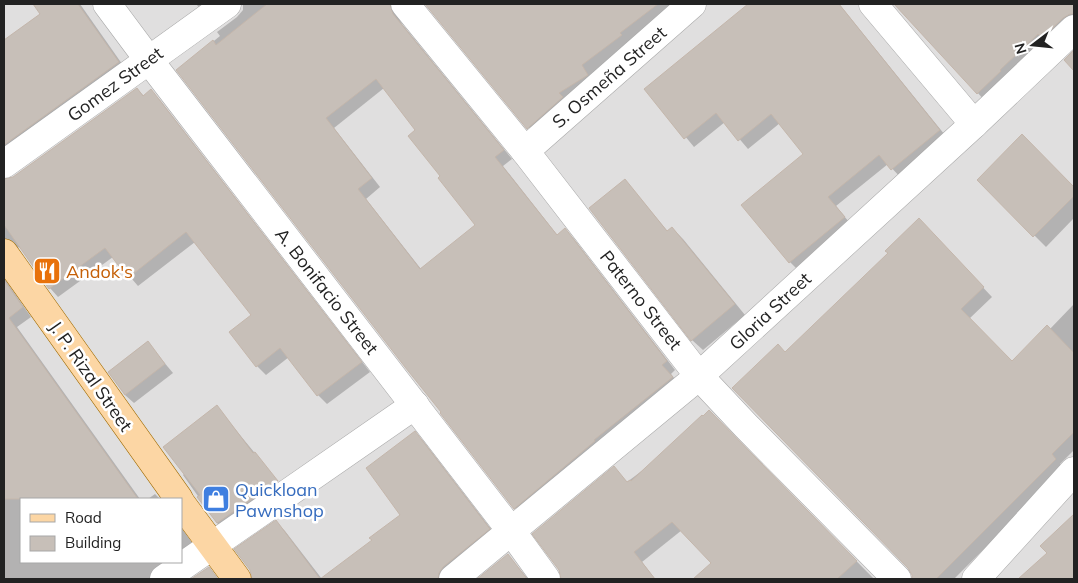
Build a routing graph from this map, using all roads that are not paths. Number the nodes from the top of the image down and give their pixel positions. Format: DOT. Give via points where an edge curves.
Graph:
graph roads {
  1 [pos="108,4"];
  2 [pos="227,4"];
  3 [pos="405,4"];
  4 [pos="692,4"];
  5 [pos="873,4"];
  6 [pos="1074,29"];
  7 [pos="148,60"];
  8 [pos="974,124"];
  9 [pos="525,151"];
  10 [pos="4,164"];
  11 [pos="4,253"];
  12 [pos="699,376"];
  13 [pos="415,405"];
  14 [pos="1074,470"];
  15 [pos="178,498"];
  16 [pos="182,504"];
  17 [pos="512,532"];
  18 [pos="212,545"];
  19 [pos="164,579"];
  20 [pos="237,579"];
  21 [pos="453,579"];
  22 [pos="546,579"];
  23 [pos="897,579"];
  24 [pos="976,579"];
  1 -- 7 [label="street, A. Bonifacio Street"];
  2 -- 7 [label="street, Gomez Street"];
  3 -- 9 [label="street, Paterno Street"];
  4 -- 9 [label="street, S. Osmeña Street"];
  5 -- 8 [label="street"];
  6 -- 8 [label="street, Gloria Street"];
  7 -- 10 [label="street, Gomez Street"];
  7 -- 13 [label="street, A. Bonifacio Street"];
  8 -- 12 [label="street, Gloria Street"];
  9 -- 12 [label="street, Paterno Street"];
  11 -- 15 [label="main road, J. P. Rizal Street"];
  12 -- 17 [label="street, Gloria Street"];
  12 -- 23 [label="street, Paterno Street"];
  13 -- 17 [label="street, A. Bonifacio Street"];
  13 -- 18 [label="street"];
  14 -- 24 [label="street"];
  16 -- 18 [label="main road"];
  17 -- 21 [label="street, Gloria Street"];
  17 -- 22 [label="street, A. Bonifacio Street"];
  18 -- 19 [label="street"];
  18 -- 20 [label="main road"];
}
